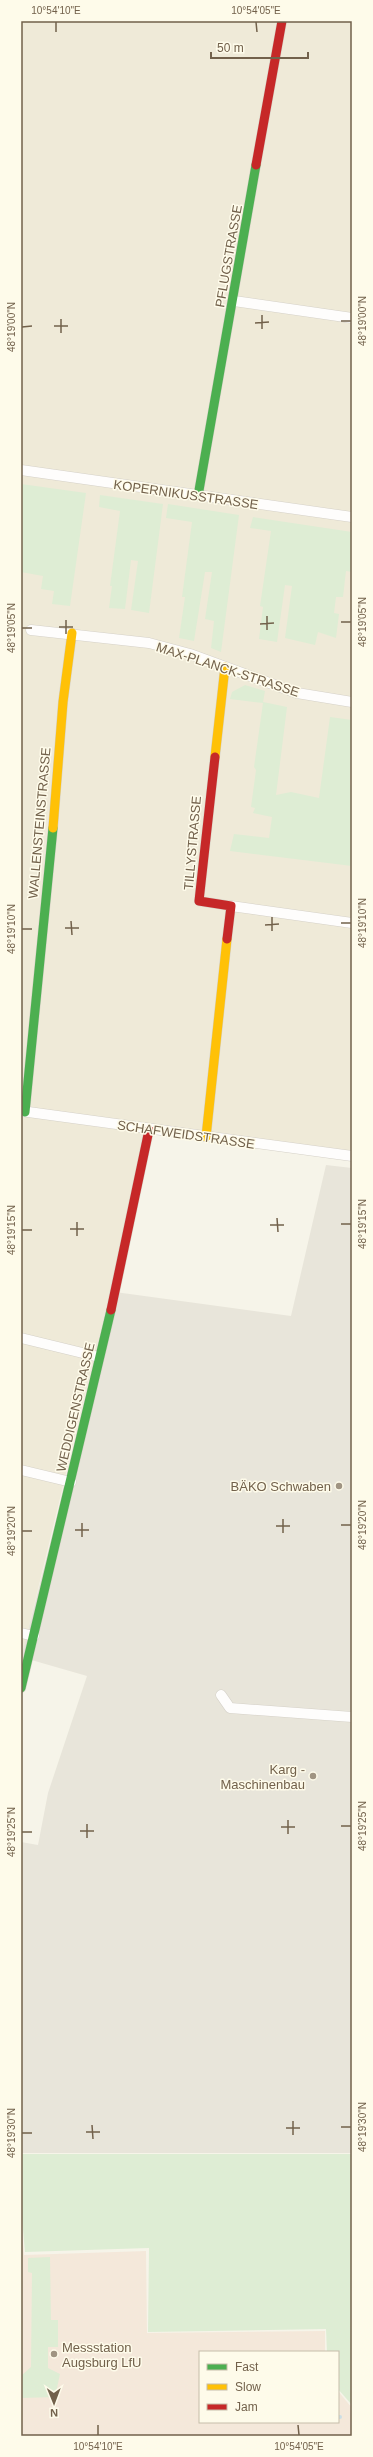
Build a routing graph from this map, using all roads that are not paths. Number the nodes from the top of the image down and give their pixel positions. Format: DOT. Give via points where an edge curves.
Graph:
graph roads {
  1 [pos="282,21"];
  2 [pos="234,301"];
  3 [pos="352,318"];
  4 [pos="21,470"];
  5 [pos="198,496"];
  6 [pos="352,517"];
  7 [pos="31,630"];
  8 [pos="72,633"];
  9 [pos="225,667"];
  10 [pos="352,702"];
  11 [pos="231,906"];
  12 [pos="352,922"];
  13 [pos="23,1112"];
  14 [pos="149,1130"];
  15 [pos="206,1137"];
  16 [pos="352,1156"];
  17 [pos="21,1338"];
  18 [pos="99,1357"];
  19 [pos="21,1470"];
  20 [pos="71,1482"];
  21 [pos="21,1633"];
  22 [pos="34,1636"];
  23 [pos="21,1688"];
  24 [pos="221,1696"];
  25 [pos="352,1717"];
  1 -- 2 [label="street, PFLUGSTRASSE"];
  2 -- 3 [label="street"];
  2 -- 5 [label="street, PFLUGSTRASSE"];
  4 -- 5 [label="street, KOPERNIKUSSTRASSE"];
  5 -- 6 [label="street, KOPERNIKUSSTRASSE"];
  7 -- 8 [label="street, MAX-PLANCK-STRASSE"];
  8 -- 9 [label="street, MAX-PLANCK-STRASSE" via="149,643"];
  8 -- 13 [label="street, WALLENSTEINSTRASSE" via="62,709 50,862"];
  9 -- 10 [label="street, MAX-PLANCK-STRASSE" via="297,693"];
  9 -- 11 [label="street, TILLYSTRASSE" via="199,901"];
  11 -- 12 [label="street"];
  11 -- 15 [label="street"];
  13 -- 14 [label="street, SCHAFWEIDSTRASSE"];
  14 -- 15 [label="street, SCHAFWEIDSTRASSE"];
  14 -- 18 [label="street, WEDDIGENSTRASSE"];
  15 -- 16 [label="street, SCHAFWEIDSTRASSE"];
  17 -- 18 [label="street"];
  18 -- 20 [label="street, WEDDIGENSTRASSE"];
  19 -- 20 [label="street"];
  20 -- 22 [label="street, WEDDIGENSTRASSE"];
  21 -- 22 [label="street"];
  22 -- 23 [label="street, WEDDIGENSTRASSE"];
  24 -- 25 [label="street" via="230,1708"];
}
